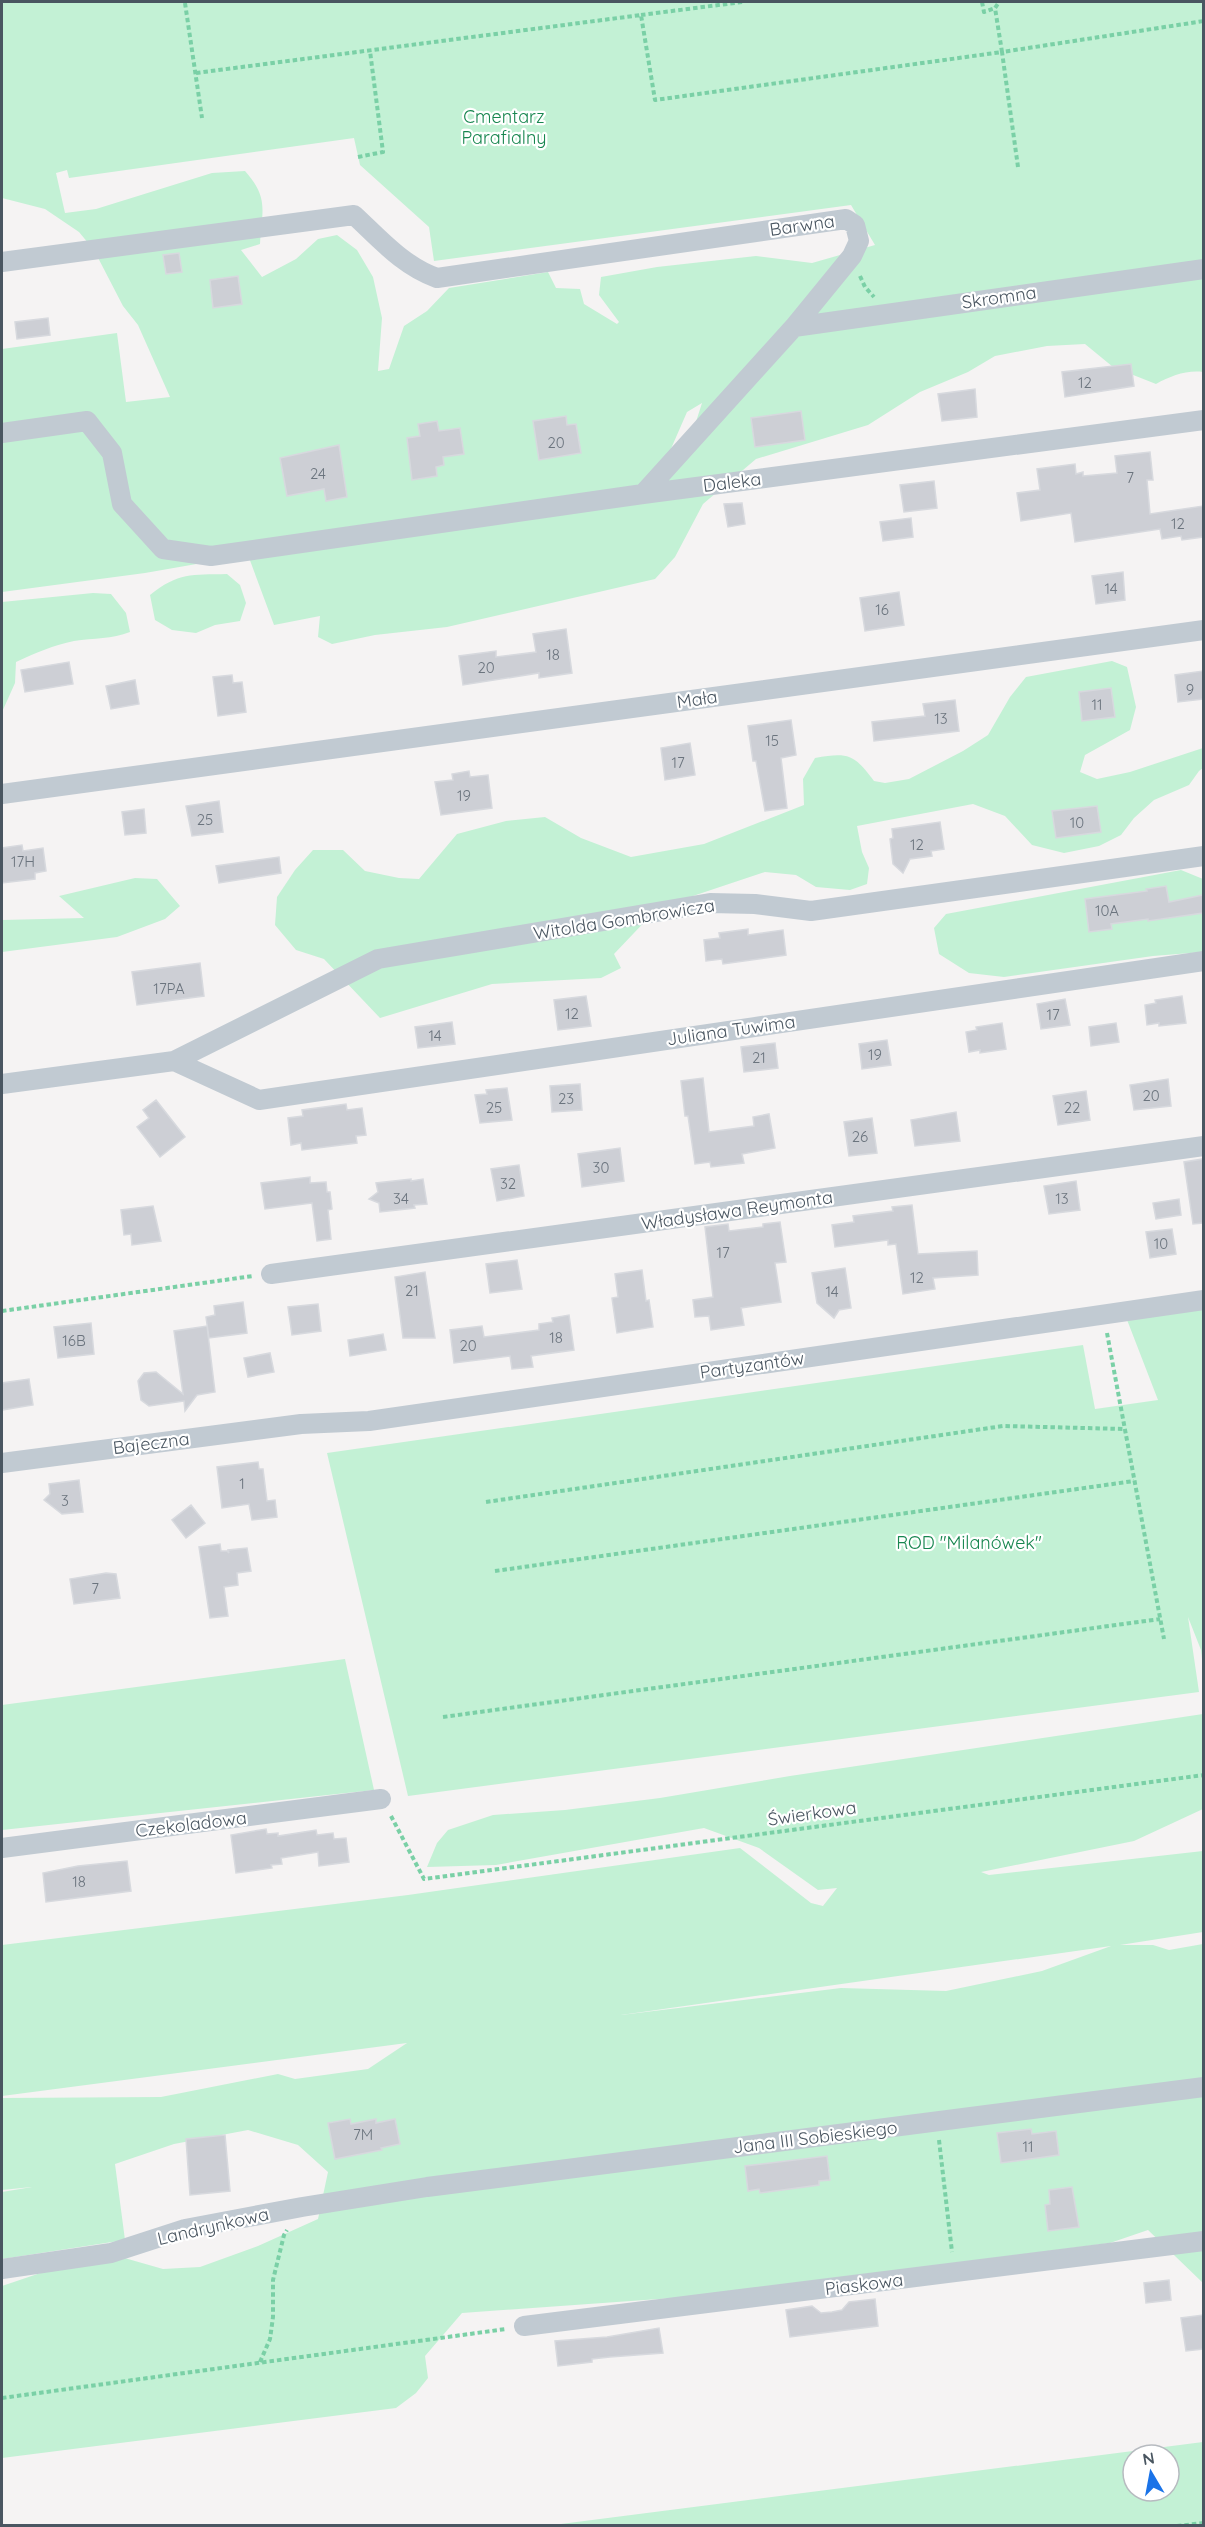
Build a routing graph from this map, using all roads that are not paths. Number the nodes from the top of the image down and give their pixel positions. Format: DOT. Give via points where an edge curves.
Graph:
graph roads {
  1 [pos="2,262"];
  2 [pos="1203,269"];
  3 [pos="794,327"];
  4 [pos="1203,420"];
  5 [pos="2,433"];
  6 [pos="644,494"];
  7 [pos="1203,630"];
  8 [pos="2,794"];
  9 [pos="1203,856"];
  10 [pos="1203,961"];
  11 [pos="174,1061"];
  12 [pos="2,1084"];
  13 [pos="1203,1146"];
  14 [pos="271,1274"];
  15 [pos="1203,1300"];
  16 [pos="301,1424"];
  17 [pos="2,1463"];
  18 [pos="381,1799"];
  19 [pos="2,1848"];
  20 [pos="1203,2087"];
  21 [pos="427,2187"];
  22 [pos="1203,2241"];
  23 [pos="2,2269"];
  24 [pos="524,2326"];
  1 -- 3 [label="street, Barwna" via="354,215 405,262 437,278 846,219 855,225 859,241 852,256"];
  2 -- 3 [label="street, Skromna"];
  3 -- 6 [label="street"];
  4 -- 6 [label="street, Daleka"];
  5 -- 6 [label="street, Daleka" via="87,422 112,453 122,504 163,549 211,556"];
  7 -- 8 [label="street, Mała"];
  9 -- 11 [label="street, Witolda Gombrowicza" via="811,911 710,903 378,960"];
  10 -- 11 [label="street, Juliana Tuwima" via="259,1100"];
  11 -- 12 [label="street"];
  13 -- 14 [label="street, Władysława Reymonta"];
  15 -- 16 [label="street, Partyzantów" via="369,1421"];
  16 -- 17 [label="street, Bajeczna"];
  18 -- 19 [label="street, Czekoladowa"];
  20 -- 21 [label="street, Jana III Sobieskiego"];
  21 -- 23 [label="street, Landrynkowa" via="184,2229 111,2253"];
  22 -- 24 [label="street, Piaskowa"];
}
